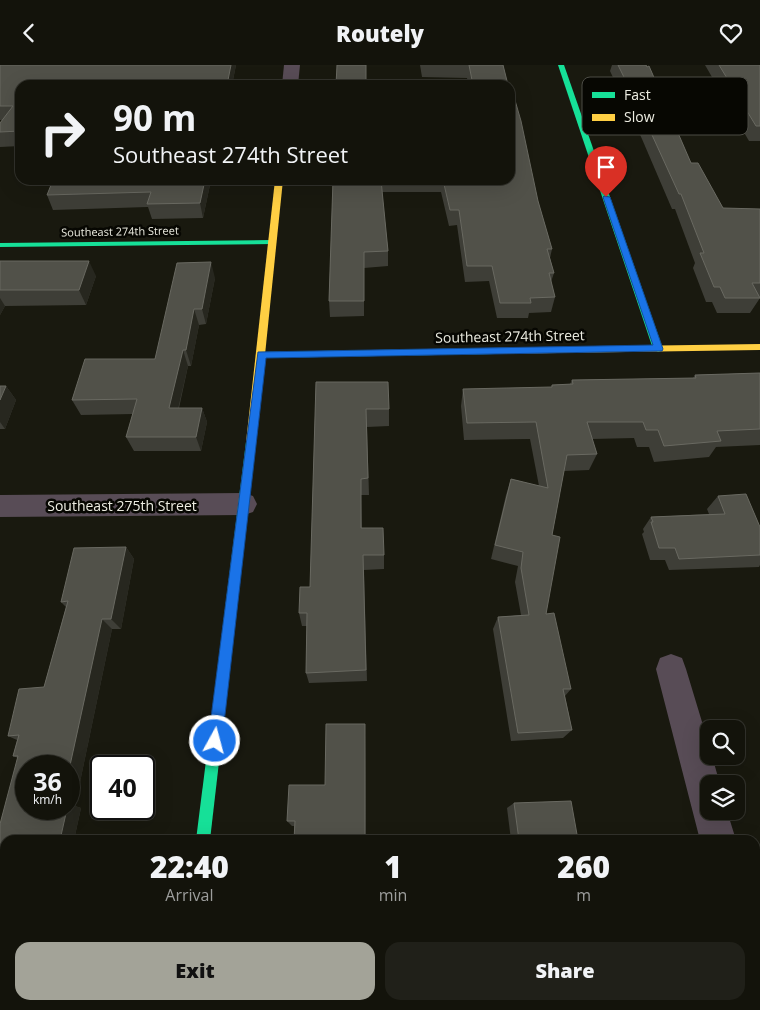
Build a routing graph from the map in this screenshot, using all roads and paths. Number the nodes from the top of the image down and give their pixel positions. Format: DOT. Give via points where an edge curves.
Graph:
graph roads {
  1 [pos="292,65"];
  2 [pos="561,65"];
  3 [pos="290,80"];
  4 [pos="582,126"];
  5 [pos="585,135"];
  6 [pos="278,185"];
  7 [pos="271,242"];
  8 [pos="0,245"];
  9 [pos="760,347"];
  10 [pos="658,349"];
  11 [pos="261,355"];
  12 [pos="244,504"];
  13 [pos="0,506"];
  14 [pos="671,669"];
  15 [pos="701,775"];
  16 [pos="712,820"];
  17 [pos="204,835"];
  18 [pos="717,835"];
  1 -- 3 [label="street"];
  2 -- 4 [label="street"];
  5 -- 10 [label="street"];
  6 -- 7 [label="street"];
  7 -- 8 [label="street, Southeast 274th Street"];
  7 -- 11 [label="street"];
  9 -- 10 [label="street, Southeast 274th Street"];
  10 -- 11 [label="street, Southeast 274th Street"];
  11 -- 12 [label="street"];
  12 -- 13 [label="street, Southeast 275th Street"];
  12 -- 17 [label="street"];
  14 -- 15 [label="street"];
  16 -- 18 [label="street"];
}
